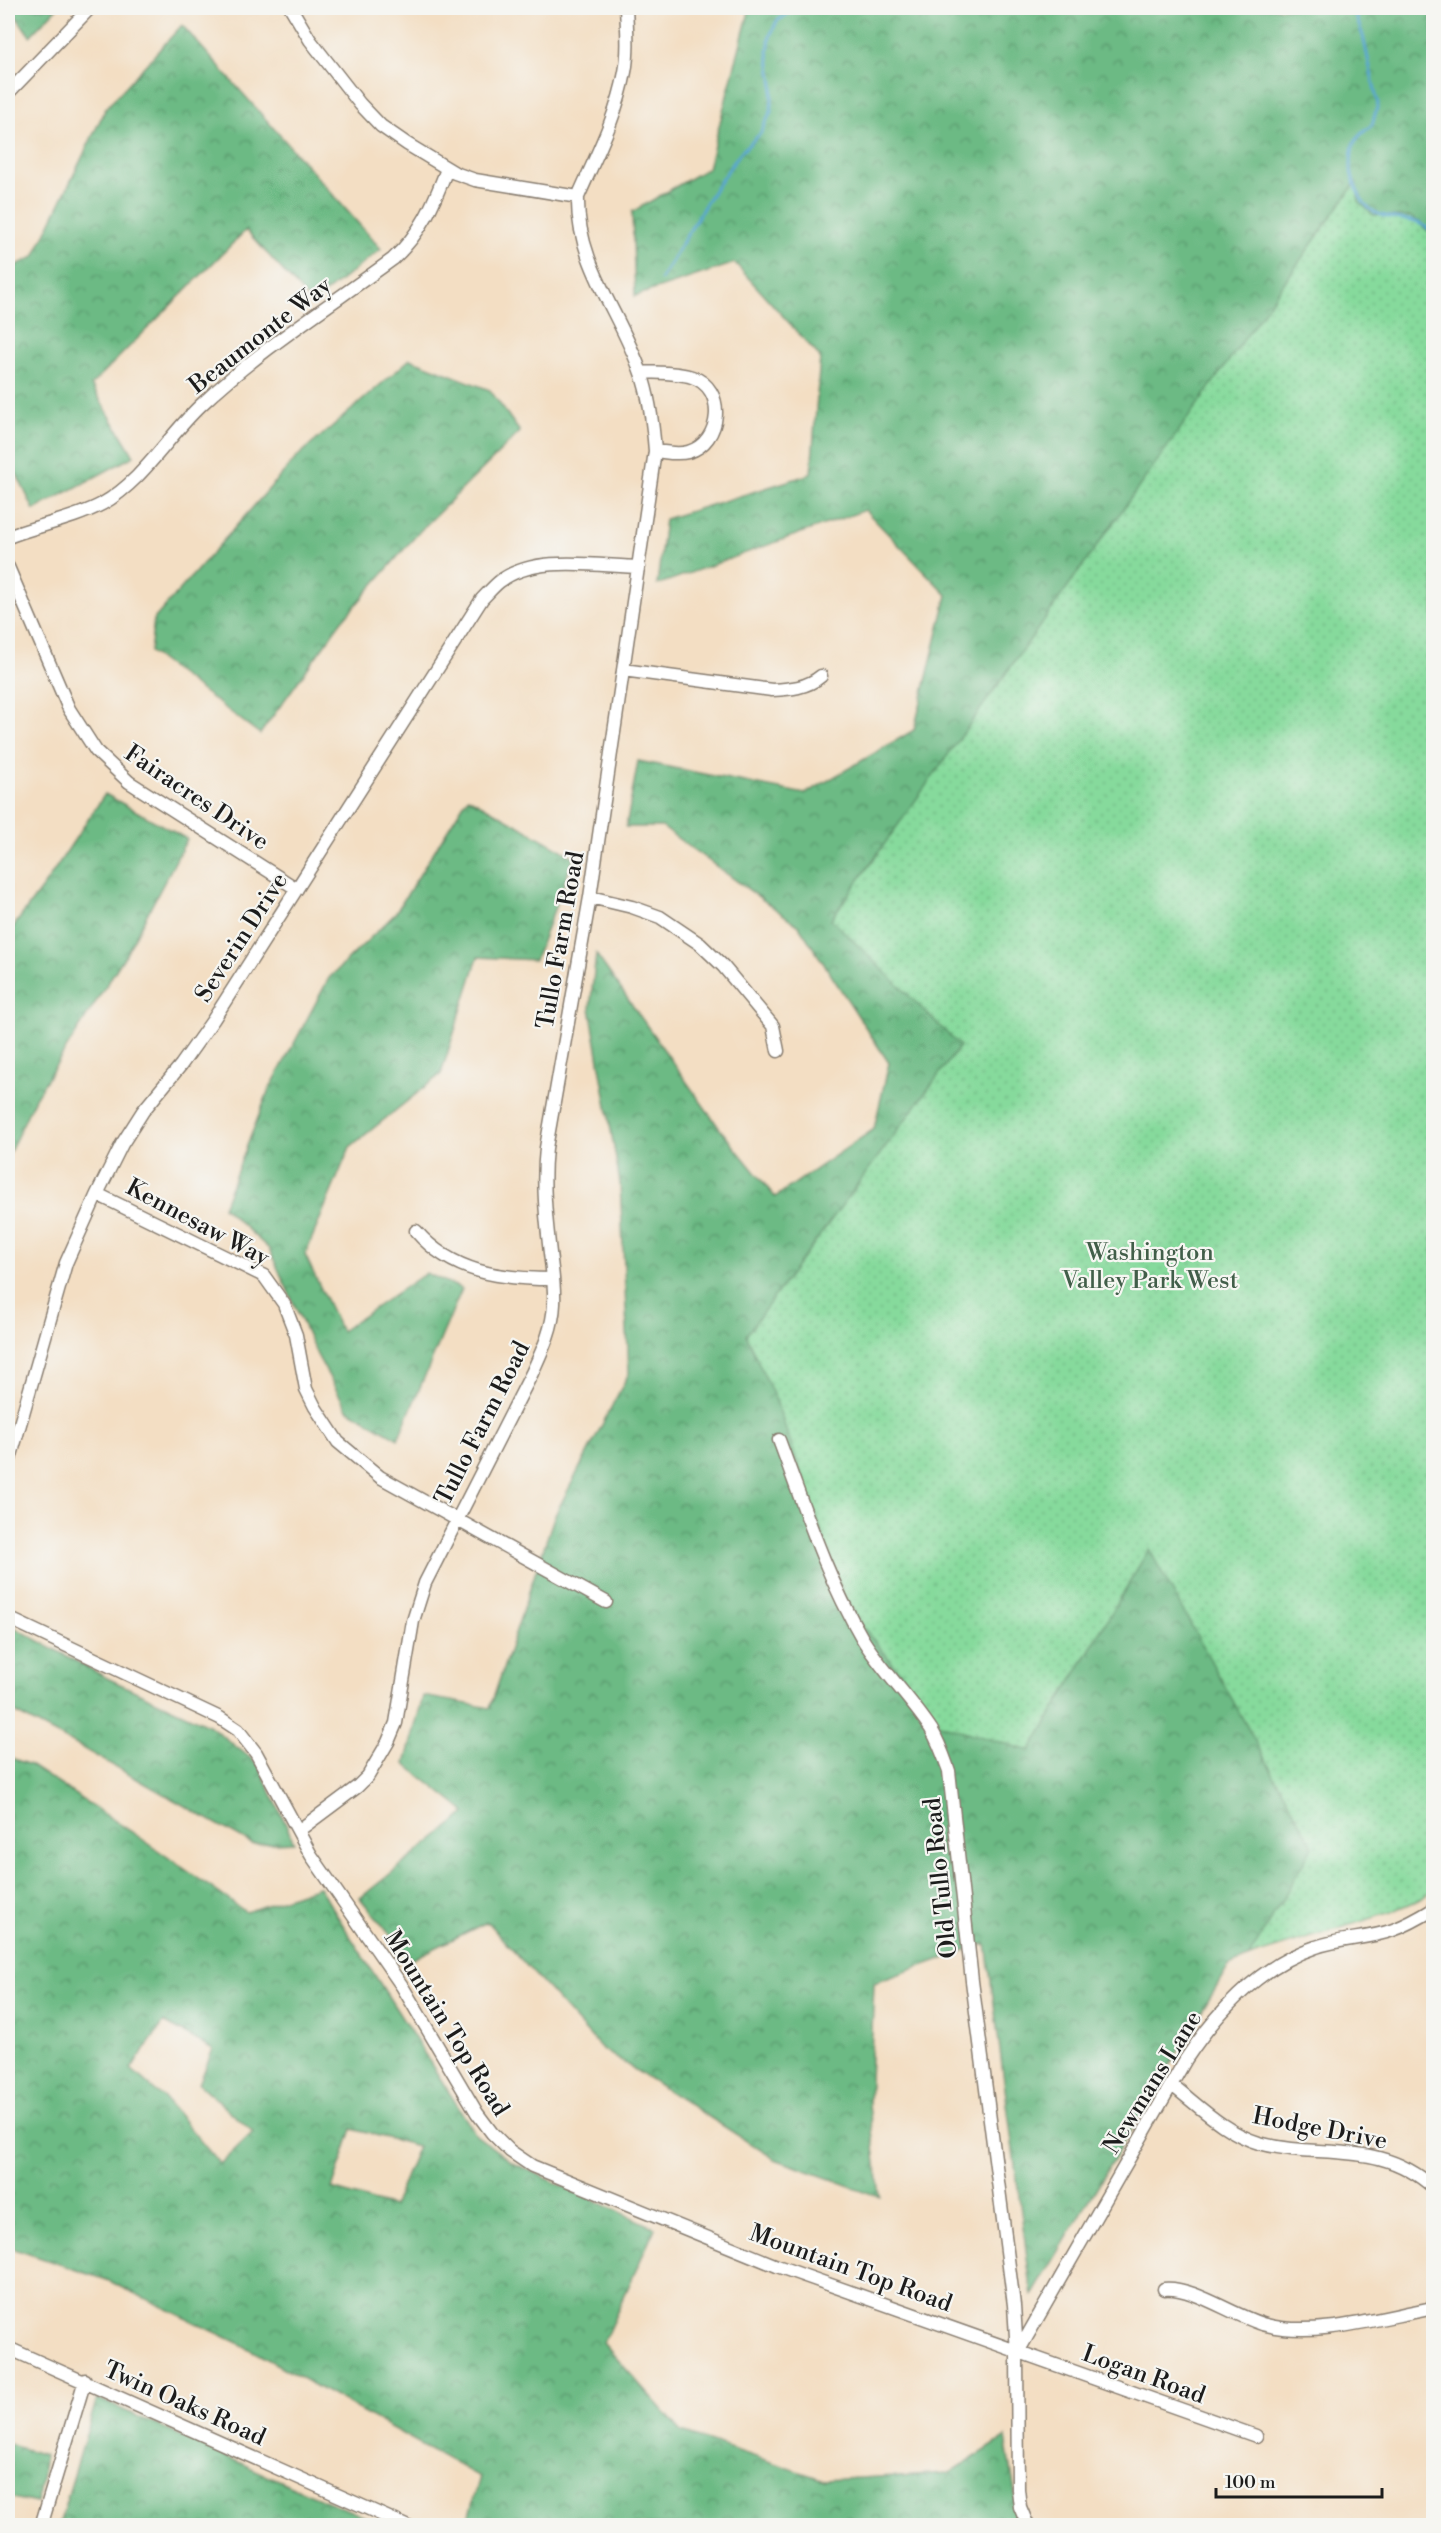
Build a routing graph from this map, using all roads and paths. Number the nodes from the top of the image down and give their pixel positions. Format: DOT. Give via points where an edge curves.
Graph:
graph roads {
  1 [pos="90,8"];
  2 [pos="291,8"];
  3 [pos="626,8"];
  4 [pos="8,93"];
  5 [pos="447,169"];
  6 [pos="578,197"];
  7 [pos="641,372"];
  8 [pos="655,451"];
  9 [pos="8,537"];
  10 [pos="8,567"];
  11 [pos="639,567"];
  12 [pos="623,670"];
  13 [pos="821,676"];
  14 [pos="297,889"];
  15 [pos="590,897"];
  16 [pos="778,1051"];
  17 [pos="97,1194"];
  18 [pos="416,1231"];
  19 [pos="553,1279"];
  20 [pos="779,1440"];
  21 [pos="8,1466"];
  22 [pos="457,1518"];
  23 [pos="606,1602"];
  24 [pos="8,1618"];
  25 [pos="298,1831"];
  26 [pos="1434,1909"];
  27 [pos="1172,2085"];
  28 [pos="1434,2188"];
  29 [pos="1164,2289"];
  30 [pos="1434,2308"];
  31 [pos="8,2348"];
  32 [pos="1017,2353"];
  33 [pos="85,2380"];
  34 [pos="1256,2436"];
  35 [pos="41,2526"];
  36 [pos="407,2526"];
  37 [pos="1028,2526"];
  1 -- 4 [label="street"];
  2 -- 5 [label="street" via="310,40 381,126"];
  3 -- 6 [label="street, Tullo Farm Road" via="626,70 617,107"];
  5 -- 6 [label="street" via="475,180"];
  5 -- 9 [label="street, Beaumonte Way" via="424,222 410,243 235,375 200,406 121,491 80,514"];
  6 -- 7 [label="street, Tullo Farm Road" via="580,232 587,254"];
  7 -- 8 [label="street, Tullo Farm Road"];
  7 -- 8 [label="street" via="693,377 709,391 715,403 714,431 706,443 686,453"];
  8 -- 11 [label="street, Tullo Farm Road"];
  10 -- 14 [label="street, Fairacres Drive" via="69,709 96,752 129,782"];
  11 -- 12 [label="street, Tullo Farm Road"];
  11 -- 14 [label="street, Severin Drive" via="548,564 499,581 482,599"];
  12 -- 13 [label="street" via="772,690 812,684"];
  12 -- 15 [label="street, Tullo Farm Road"];
  14 -- 17 [label="street, Severin Drive" via="213,1020 143,1111"];
  15 -- 16 [label="street" via="660,917 700,944 773,1026"];
  15 -- 19 [label="street, Tullo Farm Road" via="543,1174"];
  17 -- 21 [label="street, Severin Drive" via="66,1263"];
  17 -- 22 [label="street, Kennesaw Way" via="264,1276 284,1304 296,1335 306,1389 338,1442 380,1477"];
  18 -- 19 [label="street" via="441,1255 470,1269 508,1279"];
  19 -- 22 [label="street, Tullo Farm Road" via="554,1304 546,1342"];
  20 -- 32 [label="street, Old Tullo Road" via="825,1563 855,1625 871,1653 930,1728 949,1771"];
  22 -- 23 [label="street, Kennesaw Way"];
  22 -- 25 [label="street, Tullo Farm Road" via="425,1583 413,1621 400,1705 388,1742 357,1787"];
  24 -- 25 [label="street, Mountain Top Road" via="238,1730 256,1753"];
  25 -- 32 [label="street, Mountain Top Road" via="402,1986 477,2114 510,2151 559,2178 777,2266 971,2333"];
  26 -- 27 [label="street, Newmans Lane" via="1392,1931 1316,1947 1276,1966 1250,1984 1206,2029"];
  27 -- 28 [label="street, Hodge Drive" via="1227,2128 1260,2143 1301,2150 1359,2152 1410,2170"];
  27 -- 32 [label="street, Newmans Lane"];
  29 -- 30 [label="street" via="1181,2290 1249,2320 1287,2329 1320,2329"];
  31 -- 33 [label="street"];
  32 -- 34 [label="street, Logan Road"];
  32 -- 37 [label="street, Old Tullo Road" via="1018,2489"];
  33 -- 35 [label="street, Twin Oaks Road"];
  33 -- 36 [label="street, Twin Oaks Road"];
}
